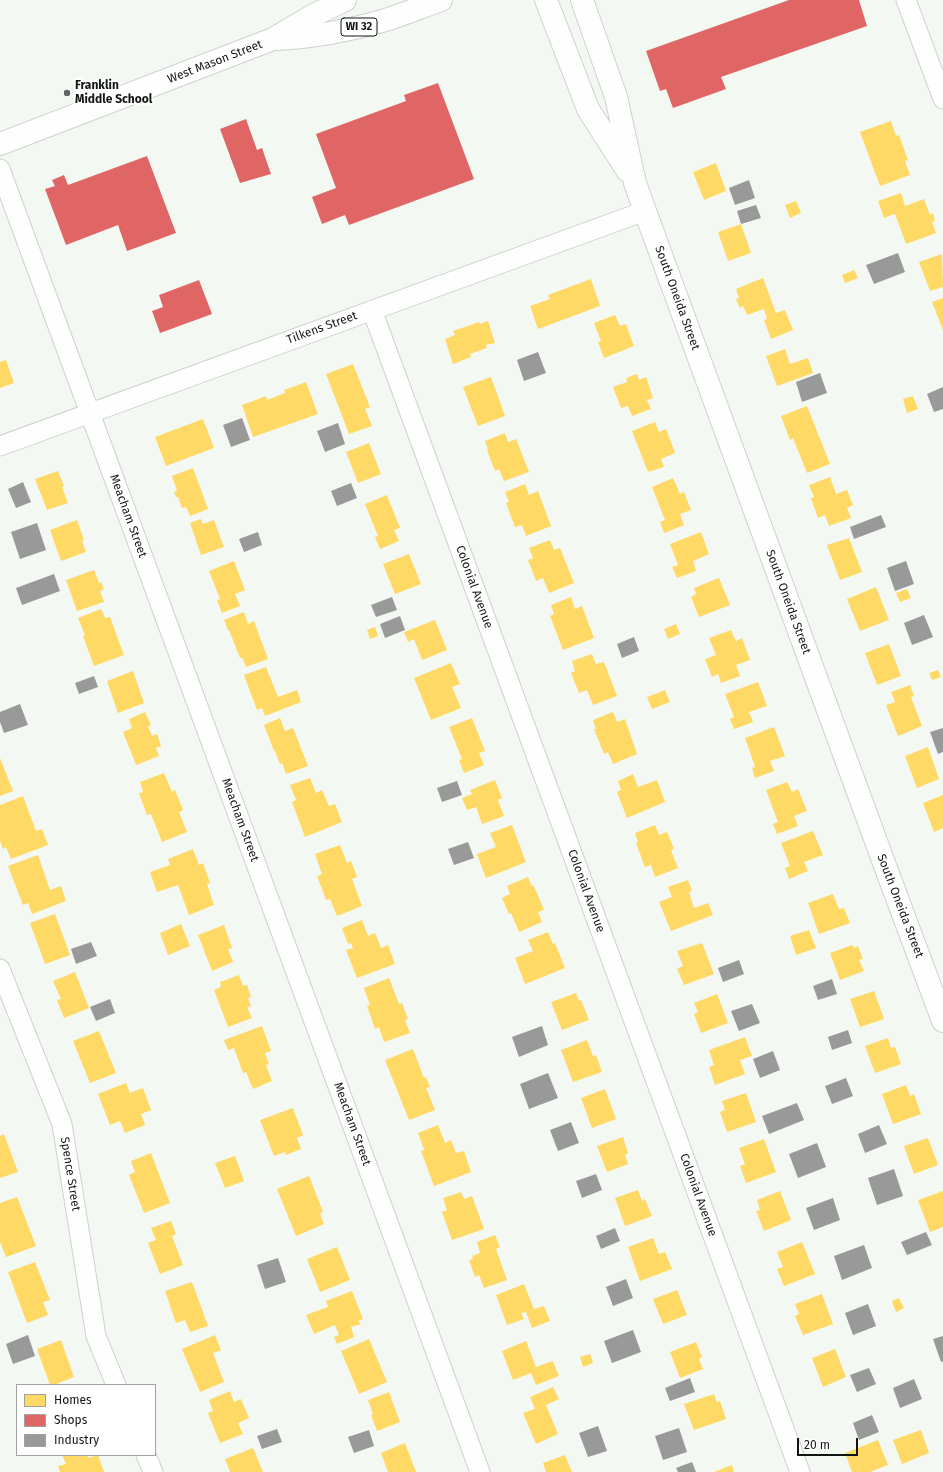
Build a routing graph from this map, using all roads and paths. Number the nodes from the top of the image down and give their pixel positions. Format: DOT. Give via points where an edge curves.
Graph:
graph roads {
  1 [pos="345,0"];
  2 [pos="441,0"];
  3 [pos="546,0"];
  4 [pos="582,0"];
  5 [pos="906,0"];
  6 [pos="273,39"];
  7 [pos="943,99"];
  8 [pos="0,144"];
  9 [pos="0,169"];
  10 [pos="635,183"];
  11 [pos="645,211"];
  12 [pos="372,310"];
  13 [pos="90,413"];
  14 [pos="0,446"];
  15 [pos="0,969"];
  16 [pos="943,1020"];
  17 [pos="116,1384"];
  18 [pos="146,1456"];
  19 [pos="153,1472"];
  20 [pos="480,1472"];
  21 [pos="800,1472"];
  1 -- 6 [label="street, West Mason Street / WI 32"];
  2 -- 6 [label="street, West Mason Street / WI 32" via="383,21 354,28 320,35"];
  3 -- 10 [label="street, South Oneida Street" via="588,109"];
  4 -- 10 [label="street, South Oneida Street" via="616,97"];
  5 -- 7 [label="street"];
  6 -- 8 [label="street, West Mason Street / WI 32"];
  9 -- 13 [label="street, Meacham Street"];
  10 -- 11 [label="street, South Oneida Street"];
  11 -- 12 [label="street, Tilkens Street"];
  11 -- 16 [label="street, South Oneida Street"];
  12 -- 13 [label="street, Tilkens Street"];
  12 -- 21 [label="street, Colonial Avenue"];
  13 -- 14 [label="street, Tilkens Street"];
  13 -- 20 [label="street, Meacham Street"];
  15 -- 17 [label="street, Spence Street" via="62,1124 96,1336"];
  18 -- 19 [label="street"];
}
